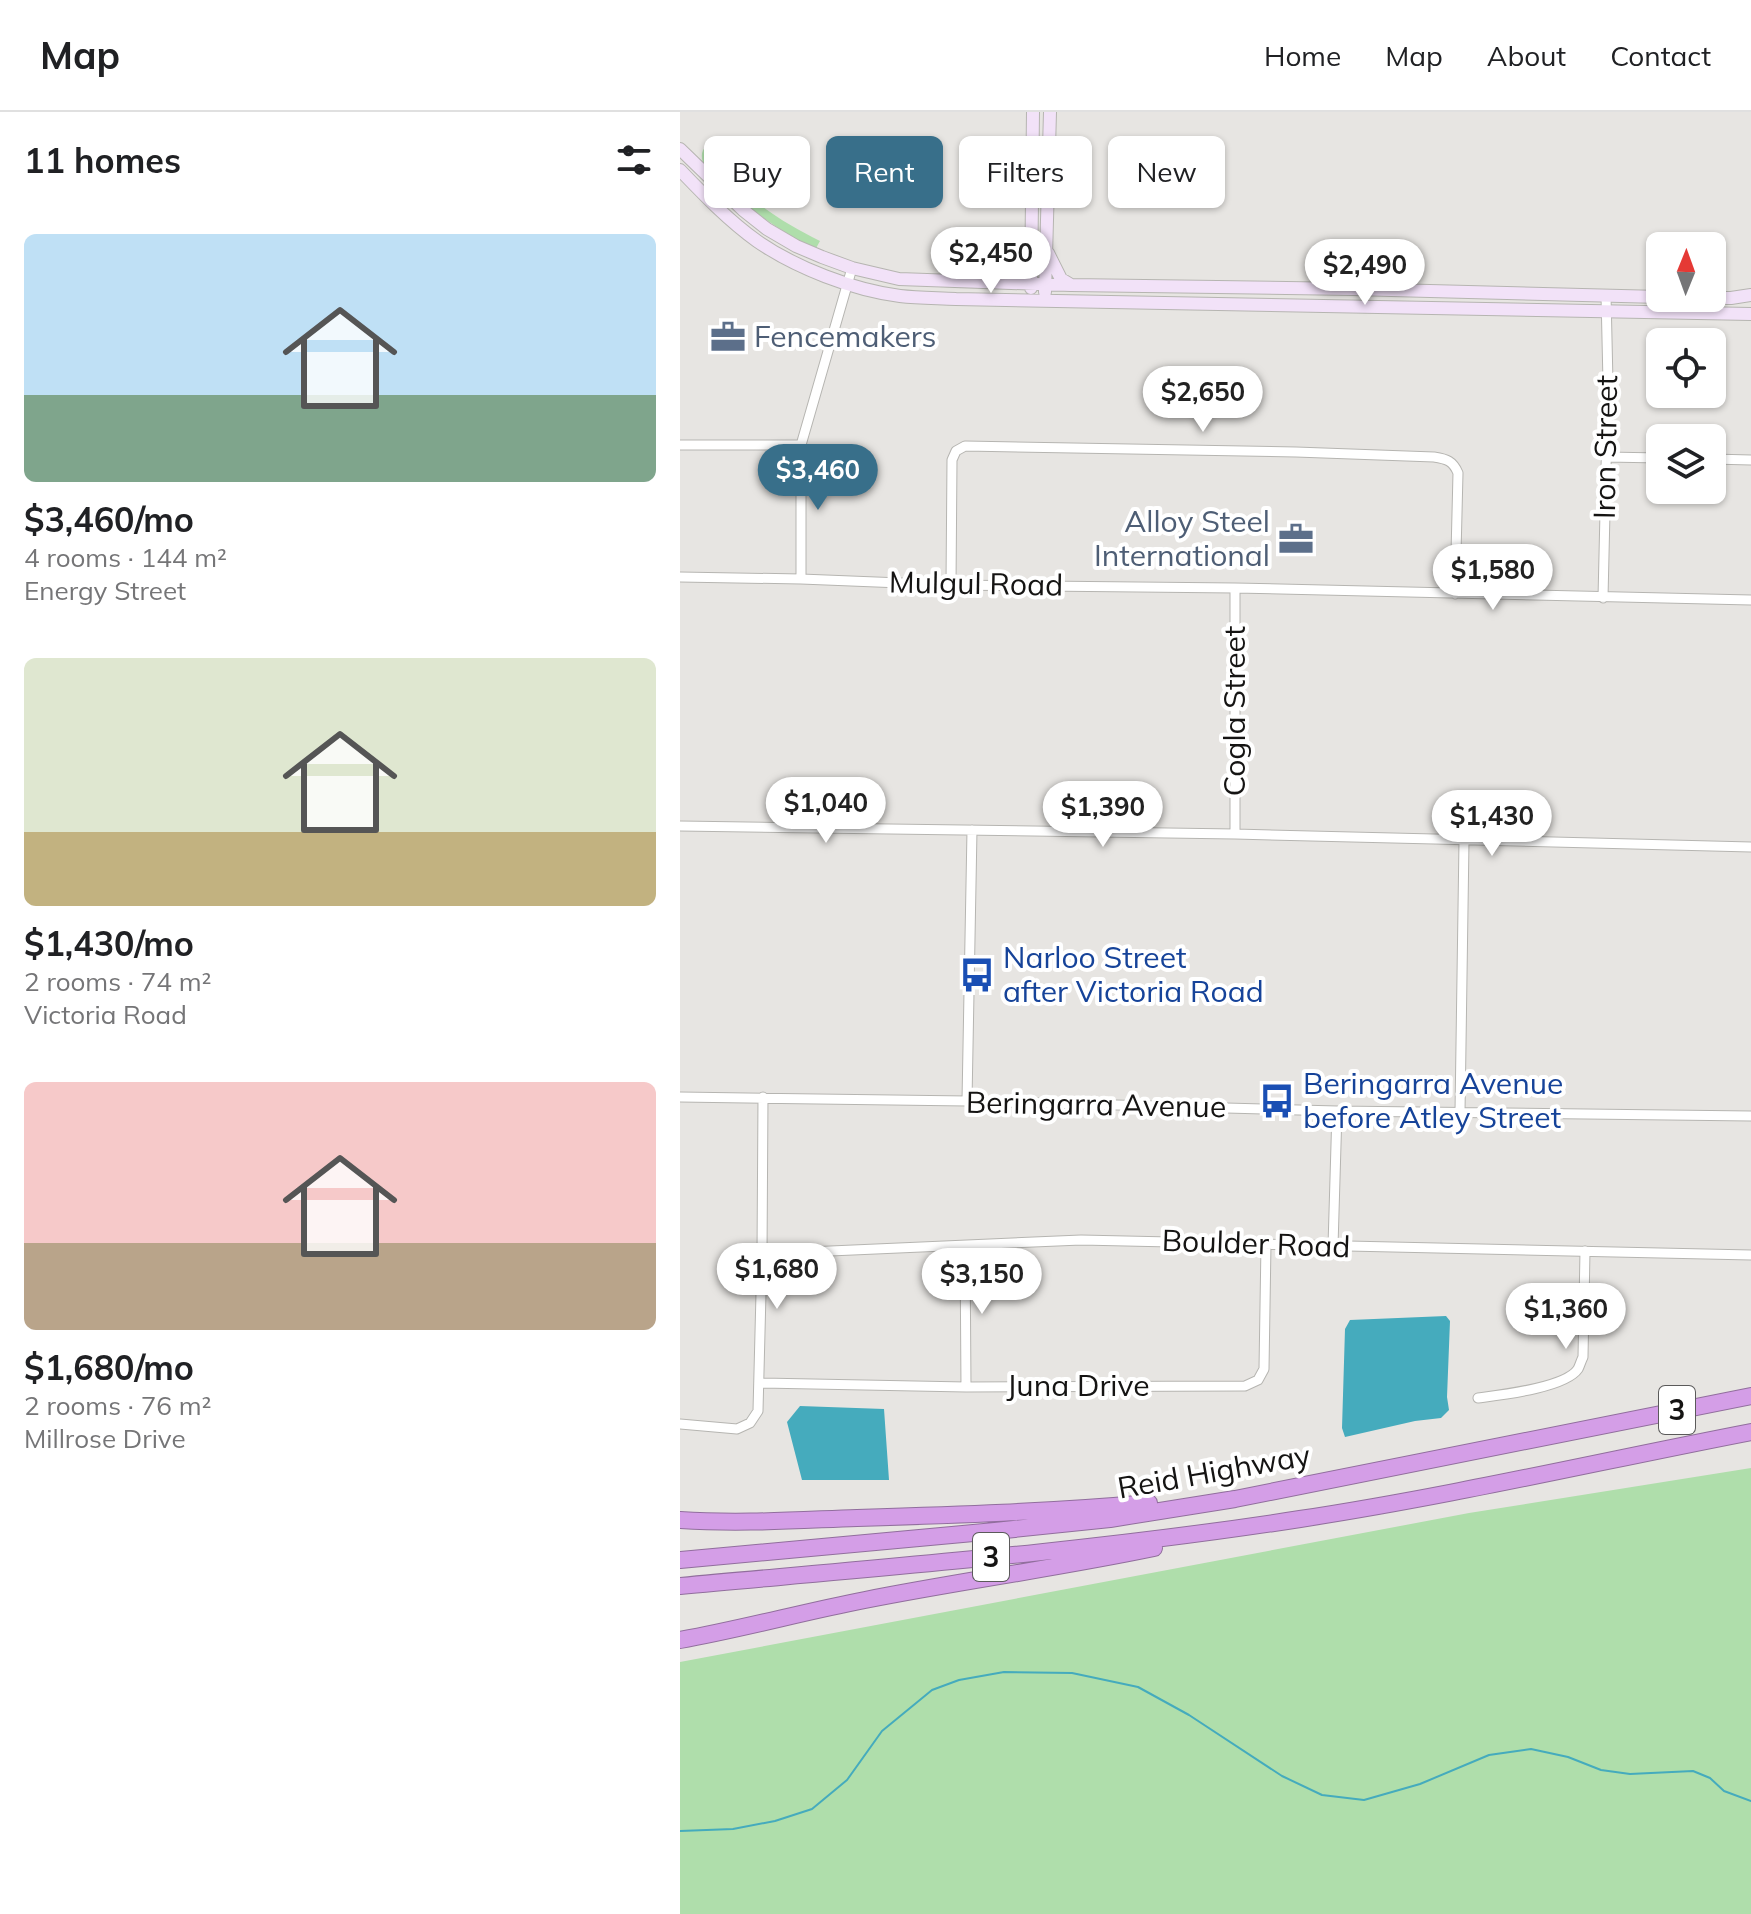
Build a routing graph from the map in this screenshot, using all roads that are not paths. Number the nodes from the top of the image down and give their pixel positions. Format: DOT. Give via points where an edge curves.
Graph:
graph roads {
  1 [pos="1033,112"];
  2 [pos="1050,112"];
  3 [pos="682,156"];
  4 [pos="680,170"];
  5 [pos="1046,247"];
  6 [pos="1031,261"];
  7 [pos="852,268"];
  8 [pos="923,281"];
  9 [pos="848,283"];
  10 [pos="1031,284"];
  11 [pos="1045,284"];
  12 [pos="1071,285"];
  13 [pos="1606,295"];
  14 [pos="1751,295"];
  15 [pos="1646,296"];
  16 [pos="1726,298"];
  17 [pos="1030,299"];
  18 [pos="1045,299"];
  19 [pos="1606,311"];
  20 [pos="1751,314"];
  21 [pos="680,445"];
  22 [pos="801,445"];
  23 [pos="1607,457"];
  24 [pos="1646,458"];
  25 [pos="1726,459"];
  26 [pos="1751,460"];
  27 [pos="680,577"];
  28 [pos="801,579"];
  29 [pos="951,585"];
  30 [pos="1235,588"];
  31 [pos="1455,594"];
  32 [pos="1603,598"];
  33 [pos="1751,600"];
  34 [pos="680,826"];
  35 [pos="972,830"];
  36 [pos="1235,834"];
  37 [pos="1464,841"];
  38 [pos="1751,847"];
  39 [pos="680,1097"];
  40 [pos="763,1097"];
  41 [pos="967,1101"];
  42 [pos="1337,1111"];
  43 [pos="1460,1112"];
  44 [pos="1751,1116"];
  45 [pos="1266,1244"];
  46 [pos="965,1246"];
  47 [pos="1333,1246"];
  48 [pos="1585,1251"];
  49 [pos="762,1254"];
  50 [pos="1751,1255"];
  51 [pos="759,1383"];
  52 [pos="966,1387"];
  53 [pos="1751,1394"];
  54 [pos="1478,1398"];
  55 [pos="680,1424"];
  56 [pos="1751,1432"];
  57 [pos="1285,1489"];
  58 [pos="1301,1519"];
  59 [pos="680,1520"];
  60 [pos="680,1560"];
  61 [pos="680,1586"];
  62 [pos="680,1640"];
  1 -- 6 [label="main road"];
  2 -- 5 [label="main road"];
  3 -- 7 [label="main road" via="767,229"];
  4 -- 9 [label="main road" via="758,241"];
  5 -- 11 [label="main road"];
  5 -- 12 [label="main road" via="1061,279"];
  6 -- 8 [label="main road" via="1020,273 1004,278"];
  6 -- 10 [label="main road"];
  7 -- 8 [label="main road"];
  7 -- 9 [label="street"];
  8 -- 10 [label="main road"];
  9 -- 17 [label="main road" via="901,296"];
  9 -- 22 [label="street"];
  10 -- 11 [label="main road"];
  10 -- 17 [label="main road"];
  11 -- 12 [label="main road"];
  11 -- 18 [label="main road"];
  12 -- 13 [label="main road"];
  13 -- 15 [label="main road"];
  13 -- 19 [label="street, Iron Street"];
  14 -- 16 [label="main road"];
  17 -- 18 [label="main road"];
  18 -- 19 [label="main road"];
  19 -- 20 [label="main road"];
  19 -- 23 [label="street, Iron Street"];
  21 -- 22 [label="street"];
  22 -- 28 [label="street"];
  23 -- 24 [label="street"];
  23 -- 32 [label="street, Iron Street"];
  25 -- 26 [label="street"];
  27 -- 28 [label="street, Mulgul Road"];
  28 -- 29 [label="street, Mulgul Road"];
  29 -- 30 [label="street, Mulgul Road"];
  29 -- 31 [label="street" via="952,460 965,446 1445,459 1458,473"];
  30 -- 31 [label="street, Mulgul Road"];
  30 -- 36 [label="street, Cogla Street"];
  31 -- 32 [label="street, Mulgul Road"];
  32 -- 33 [label="street, Mulgul Road"];
  34 -- 35 [label="street"];
  35 -- 36 [label="street"];
  35 -- 41 [label="street"];
  36 -- 37 [label="street"];
  37 -- 38 [label="street"];
  37 -- 43 [label="street"];
  39 -- 40 [label="street, Beringarra Avenue"];
  40 -- 41 [label="street, Beringarra Avenue"];
  40 -- 49 [label="street"];
  41 -- 42 [label="street, Beringarra Avenue"];
  42 -- 43 [label="street, Beringarra Avenue"];
  42 -- 47 [label="street"];
  43 -- 44 [label="street, Beringarra Avenue"];
  45 -- 46 [label="street, Boulder Road" via="1081,1240"];
  45 -- 47 [label="street, Boulder Road"];
  45 -- 52 [label="street, Juna Drive" via="1264,1369 1258,1380 1245,1386"];
  46 -- 49 [label="street, Boulder Road"];
  46 -- 52 [label="street"];
  47 -- 48 [label="street, Boulder Road"];
  48 -- 50 [label="street, Boulder Road"];
  48 -- 54 [label="street" via="1583,1357 1577,1370 1553,1383"];
  49 -- 51 [label="street"];
  51 -- 52 [label="street, Juna Drive"];
  51 -- 55 [label="street" via="758,1411 750,1423 737,1429"];
  53 -- 57 [label="highway, Reid Highway / 3"];
  56 -- 58 [label="highway, Reid Highway / 3"];
  57 -- 59 [label="highway" via="974,1515"];
  57 -- 60 [label="highway, Reid Highway / 3" via="1110,1519"];
  58 -- 61 [label="highway, Reid Highway / 3" via="1063,1551"];
  58 -- 62 [label="highway" via="823,1608"];
}
